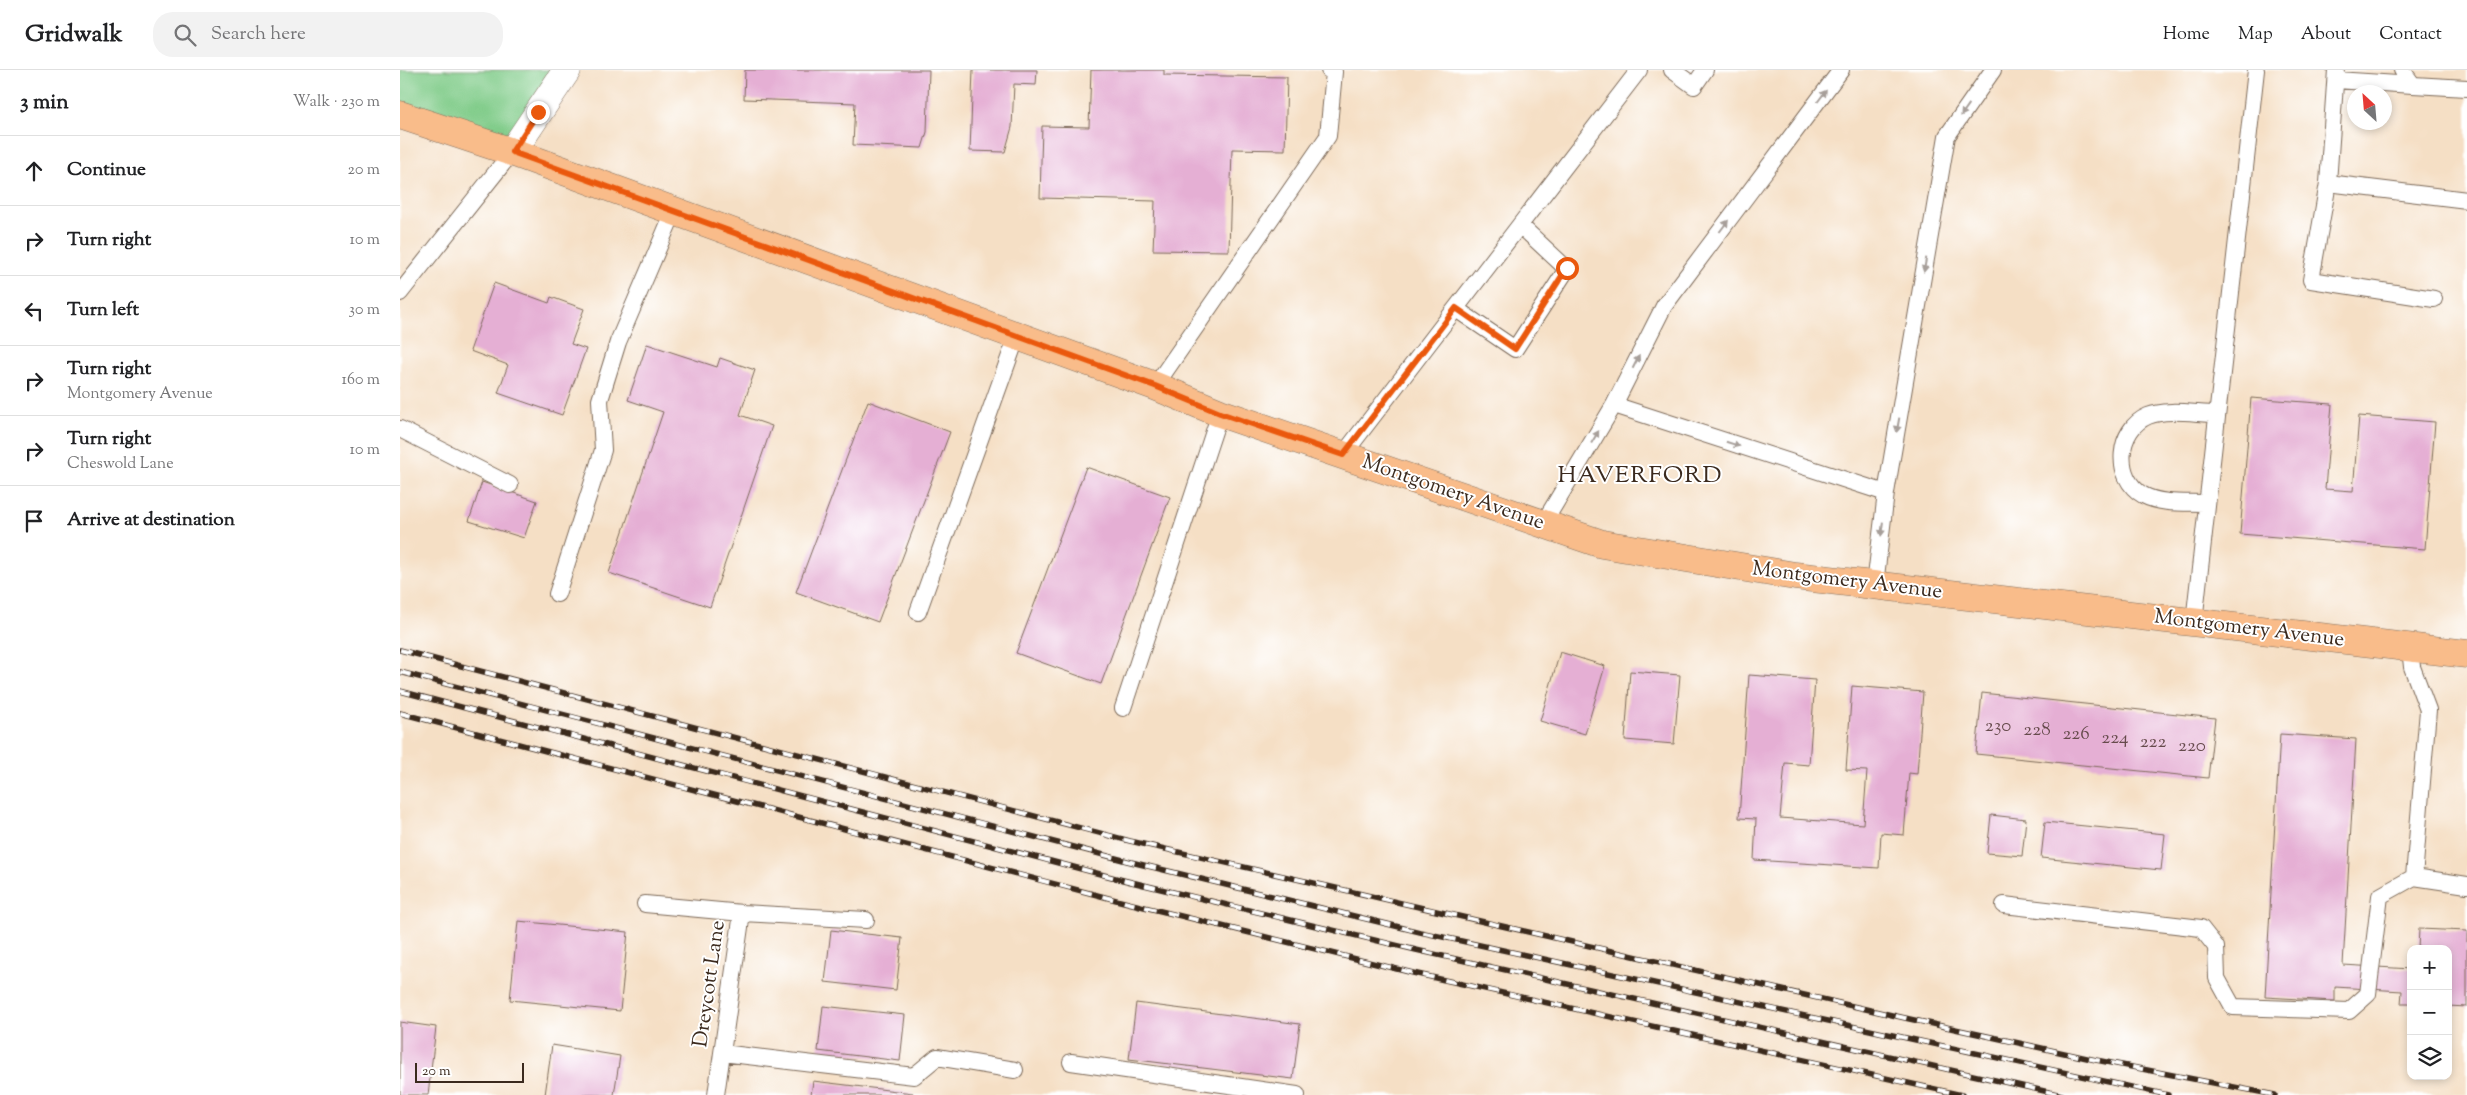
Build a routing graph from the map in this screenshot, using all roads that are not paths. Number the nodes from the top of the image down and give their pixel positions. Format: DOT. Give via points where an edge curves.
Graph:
graph roads {
  1 [pos="566,70"];
  2 [pos="1329,70"];
  3 [pos="1639,70"];
  4 [pos="1672,70"];
  5 [pos="1705,70"];
  6 [pos="1841,70"];
  7 [pos="1993,70"];
  8 [pos="2256,70"];
  9 [pos="2402,70"];
  10 [pos="2336,75"];
  11 [pos="2413,85"];
  12 [pos="2467,88"];
  13 [pos="400,115"];
  14 [pos="512,152"];
  15 [pos="2328,183"];
  16 [pos="2467,200"];
  17 [pos="674,211"];
  18 [pos="1520,225"];
  19 [pos="400,293"];
  20 [pos="2434,299"];
  21 [pos="1456,308"];
  22 [pos="1017,336"];
  23 [pos="1155,386"];
  24 [pos="1614,405"];
  25 [pos="1220,413"];
  26 [pos="2217,414"];
  27 [pos="400,429"];
  28 [pos="1343,455"];
  29 [pos="510,486"];
  30 [pos="1886,493"];
  31 [pos="2207,502"];
  32 [pos="1543,524"];
  33 [pos="1875,585"];
  34 [pos="557,594"];
  35 [pos="918,612"];
  36 [pos="2194,622"];
  37 [pos="2410,648"];
  38 [pos="2467,654"];
  39 [pos="1123,708"];
  40 [pos="2414,878"];
  41 [pos="2467,884"];
  42 [pos="645,904"];
  43 [pos="2004,905"];
  44 [pos="742,913"];
  45 [pos="866,920"];
  46 [pos="722,1053"];
  47 [pos="1071,1062"];
  48 [pos="1014,1070"];
  49 [pos="716,1095"];
  50 [pos="1297,1095"];
  1 -- 14 [label="street"];
  2 -- 23 [label="lane" via="1334,72 1328,136"];
  3 -- 18 [label="lane"];
  4 -- 5 [label="lane" via="1694,86"];
  24 -- 6 [label="lane, one-way" via="1664,306"];
  7 -- 30 [label="lane, one-way" via="1948,136"];
  8 -- 26 [label="lane"];
  9 -- 11 [label="lane"];
  10 -- 11 [label="lane"];
  10 -- 15 [label="lane"];
  11 -- 12 [label="lane"];
  13 -- 14 [label="main road, Montgomery Avenue"];
  14 -- 17 [label="main road, Montgomery Avenue"];
  14 -- 19 [label="lane"];
  15 -- 16 [label="lane"];
  15 -- 20 [label="lane" via="2311,280"];
  17 -- 22 [label="main road, Montgomery Avenue"];
  17 -- 34 [label="lane" via="618,342 600,400 603,450"];
  18 -- 21 [label="lane"];
  18 -- 21 [label="lane" via="1567,268 1515,349"];
  21 -- 28 [label="lane"];
  22 -- 23 [label="main road, Montgomery Avenue"];
  22 -- 35 [label="lane"];
  23 -- 25 [label="main road, Montgomery Avenue"];
  24 -- 30 [label="lane, one-way"];
  32 -- 24 [label="lane, one-way"];
  25 -- 28 [label="main road, Montgomery Avenue"];
  25 -- 39 [label="lane"];
  26 -- 31 [label="lane"];
  26 -- 31 [label="lane" via="2163,412 2148,416 2134,426 2126,438 2122,454 2130,483 2141,494 2154,500"];
  27 -- 29 [label="lane"];
  28 -- 32 [label="main road, Montgomery Avenue"];
  30 -- 33 [label="lane, one-way"];
  31 -- 36 [label="lane"];
  32 -- 33 [label="main road, Montgomery Avenue" via="1602,544 1795,576"];
  33 -- 36 [label="main road, Montgomery Avenue"];
  36 -- 37 [label="main road, Montgomery Avenue"];
  37 -- 38 [label="main road, Montgomery Avenue"];
  37 -- 40 [label="lane" via="2412,666 2428,710"];
  40 -- 41 [label="lane"];
  40 -- 43 [label="lane" via="2380,896 2368,994 2350,1011 2233,1007 2217,978 2216,947 2201,928"];
  42 -- 44 [label="lane, Dreycott Lane"];
  44 -- 45 [label="lane"];
  44 -- 46 [label="lane, Dreycott Lane"];
  46 -- 48 [label="lane" via="914,1076 937,1057"];
  46 -- 49 [label="lane, Dreycott Lane"];
  47 -- 50 [label="lane"];
}
